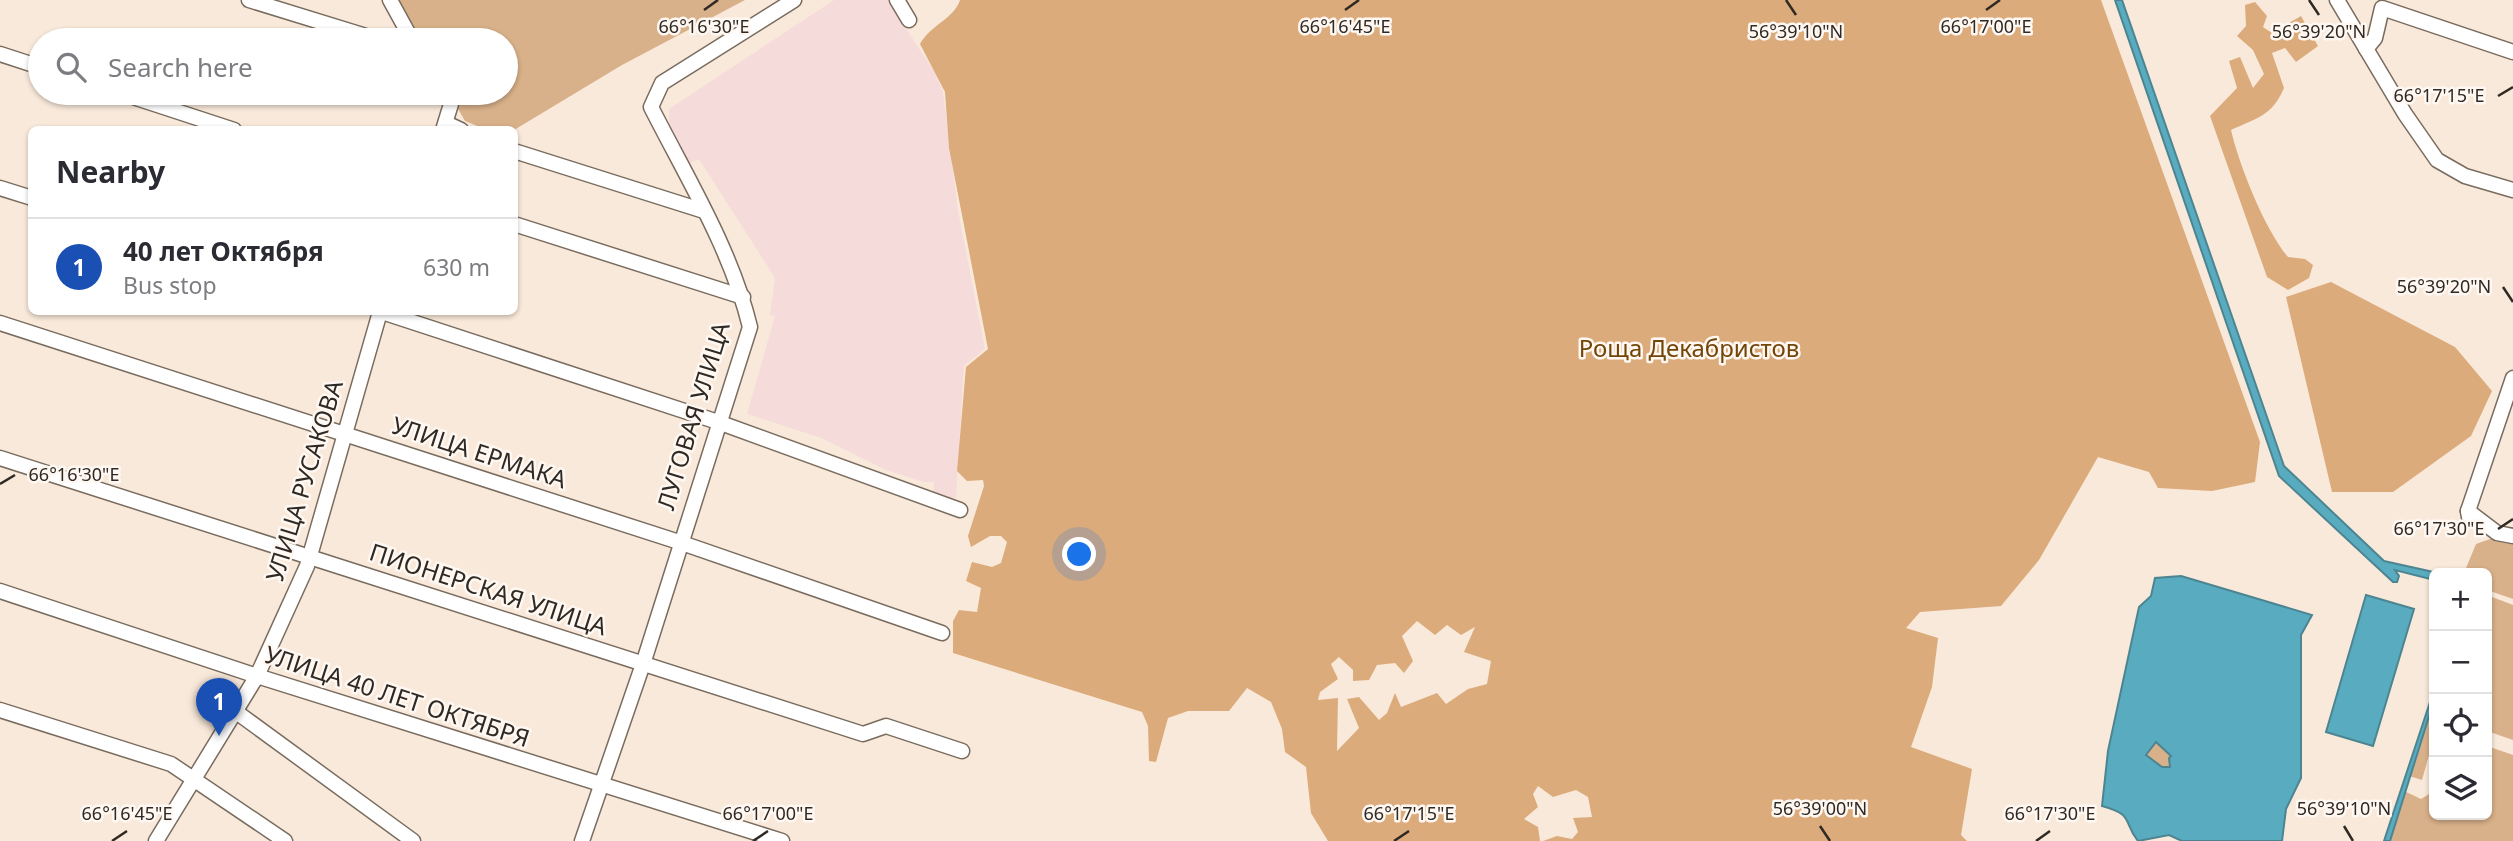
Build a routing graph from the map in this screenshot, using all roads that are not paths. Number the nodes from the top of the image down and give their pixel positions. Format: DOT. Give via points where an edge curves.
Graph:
graph roads {
  1 [pos="249,0"];
  2 [pos="390,0"];
  3 [pos="794,0"];
  4 [pos="897,0"];
  5 [pos="2337,0"];
  6 [pos="909,20"];
  7 [pos="340,28"];
  8 [pos="405,28"];
  9 [pos="2367,49"];
  10 [pos="2513,52"];
  11 [pos="0,54"];
  12 [pos="28,63"];
  13 [pos="158,105"];
  14 [pos="451,105"];
  15 [pos="222,126"];
  16 [pos="444,126"];
  17 [pos="518,152"];
  18 [pos="0,188"];
  19 [pos="2513,190"];
  20 [pos="28,197"];
  21 [pos="704,211"];
  22 [pos="518,225"];
  23 [pos="743,297"];
  24 [pos="380,315"];
  25 [pos="390,315"];
  26 [pos="0,323"];
  27 [pos="2513,378"];
  28 [pos="718,422"];
  29 [pos="345,433"];
  30 [pos="0,458"];
  31 [pos="960,510"];
  32 [pos="2513,536"];
  33 [pos="679,542"];
  34 [pos="311,556"];
  35 [pos="0,591"];
  36 [pos="942,633"];
  37 [pos="643,664"];
  38 [pos="257,676"];
  39 [pos="0,710"];
  40 [pos="235,711"];
  41 [pos="962,751"];
  42 [pos="195,778"];
  43 [pos="600,785"];
  44 [pos="156,841"];
  45 [pos="285,841"];
  46 [pos="413,841"];
  47 [pos="582,841"];
  48 [pos="782,841"];
  1 -- 7 [label="street"];
  2 -- 8 [label="street"];
  3 -- 21 [label="street, ЛУГОВАЯ УЛИЦА" via="662,83 651,107"];
  4 -- 6 [label="street"];
  5 -- 9 [label="street"];
  9 -- 10 [label="street" via="2375,38 2382,8"];
  9 -- 19 [label="street" via="2437,160 2465,176"];
  11 -- 12 [label="street"];
  13 -- 15 [label="street"];
  14 -- 16 [label="street"];
  17 -- 21 [label="street"];
  18 -- 20 [label="street"];
  21 -- 23 [label="street, ЛУГОВАЯ УЛИЦА"];
  22 -- 23 [label="street"];
  23 -- 28 [label="street, ЛУГОВАЯ УЛИЦА" via="750,327"];
  24 -- 29 [label="street, УЛИЦА РУСАКОВА"];
  25 -- 28 [label="street"];
  26 -- 29 [label="street, УЛИЦА ЕРМАКА"];
  27 -- 32 [label="street" via="2469,514 2497,533"];
  28 -- 31 [label="street"];
  28 -- 33 [label="street, ЛУГОВАЯ УЛИЦА"];
  29 -- 33 [label="street, УЛИЦА ЕРМАКА"];
  29 -- 34 [label="street, УЛИЦА РУСАКОВА"];
  30 -- 34 [label="street, ПИОНЕРСКАЯ УЛИЦА"];
  33 -- 36 [label="street, УЛИЦА ЕРМАКА"];
  33 -- 37 [label="street, ЛУГОВАЯ УЛИЦА"];
  34 -- 37 [label="street, ПИОНЕРСКАЯ УЛИЦА"];
  34 -- 38 [label="street, УЛИЦА РУСАКОВА"];
  35 -- 38 [label="street, УЛИЦА 40 ЛЕТ ОКТЯБРЯ"];
  37 -- 41 [label="street, ПИОНЕРСКАЯ УЛИЦА" via="863,734 886,726"];
  37 -- 43 [label="street, ЛУГОВАЯ УЛИЦА"];
  38 -- 40 [label="street, УЛИЦА РУСАКОВА"];
  38 -- 43 [label="street, УЛИЦА 40 ЛЕТ ОКТЯБРЯ"];
  39 -- 42 [label="street" via="171,764"];
  40 -- 42 [label="street, УЛИЦА РУСАКОВА"];
  40 -- 46 [label="street"];
  42 -- 44 [label="street, УЛИЦА РУСАКОВА"];
  42 -- 45 [label="street"];
  43 -- 47 [label="street, ЛУГОВАЯ УЛИЦА"];
  43 -- 48 [label="street, УЛИЦА 40 ЛЕТ ОКТЯБРЯ"];
}
